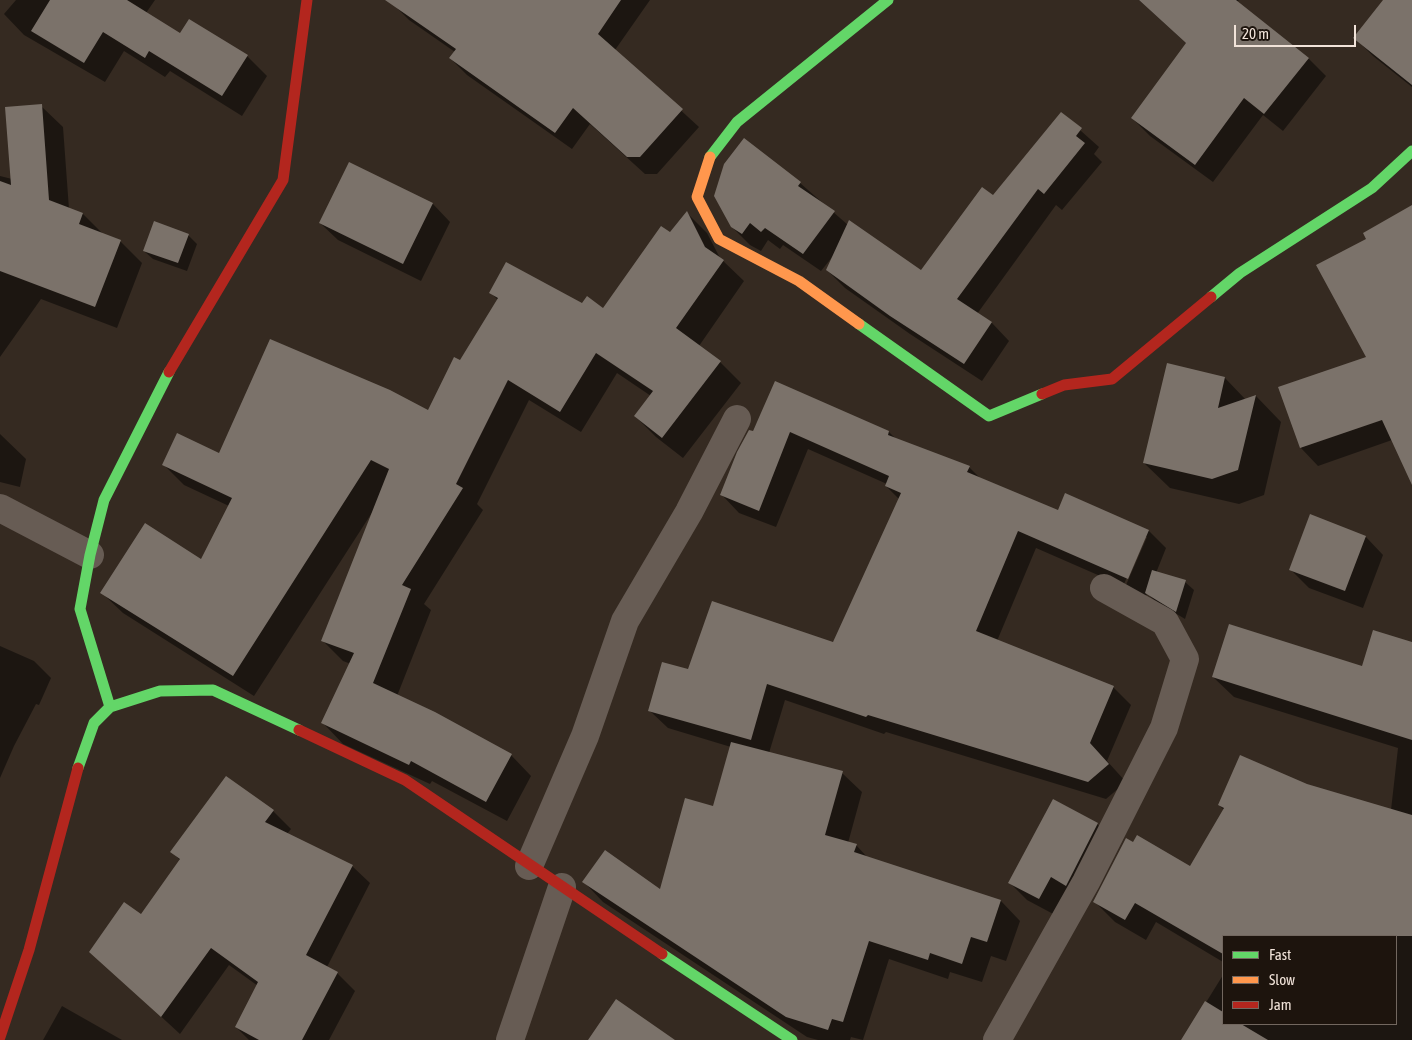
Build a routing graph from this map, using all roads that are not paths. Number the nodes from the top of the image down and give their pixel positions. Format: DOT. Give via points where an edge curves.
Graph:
graph roads {
  1 [pos="307,0"];
  2 [pos="888,0"];
  3 [pos="1412,151"];
  4 [pos="737,419"];
  5 [pos="0,508"];
  6 [pos="90,555"];
  7 [pos="1104,588"];
  8 [pos="110,708"];
  9 [pos="529,866"];
  10 [pos="562,888"];
  11 [pos="0,1037"];
  12 [pos="510,1040"];
  13 [pos="792,1040"];
  14 [pos="997,1040"];
  1 -- 6 [label="street" via="283,180 161,386 104,500"];
  2 -- 3 [label="street" via="737,122 710,156 697,197 719,239 799,281 989,416 1064,385 1112,379 1240,273 1372,188"];
  4 -- 9 [label="street" via="689,512 626,621 585,736"];
  5 -- 6 [label="street"];
  6 -- 8 [label="street" via="80,609"];
  7 -- 14 [label="street" via="1165,622 1184,659 1164,728 1086,882"];
  8 -- 9 [label="street" via="160,692 213,690 405,780"];
  8 -- 11 [label="street" via="94,723 80,758 29,950"];
  9 -- 10 [label="street"];
  10 -- 12 [label="street"];
  10 -- 13 [label="street"];
}
